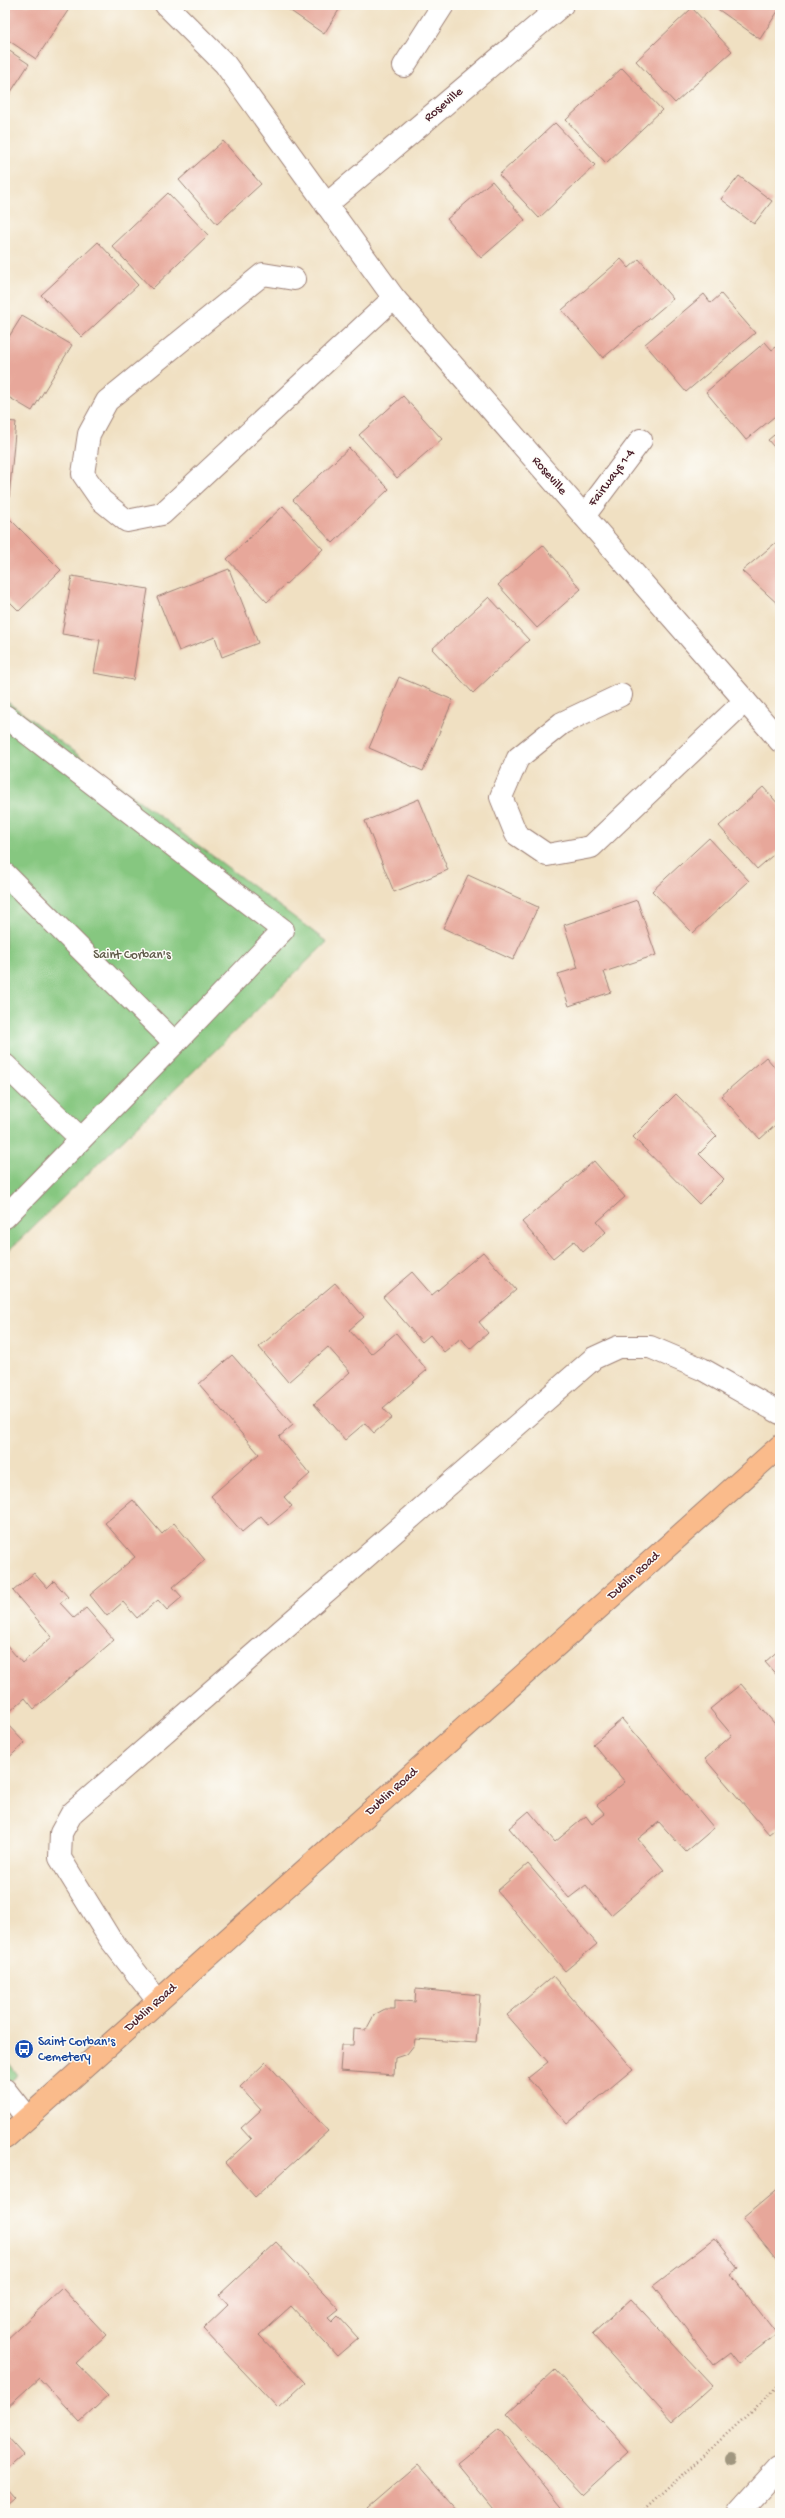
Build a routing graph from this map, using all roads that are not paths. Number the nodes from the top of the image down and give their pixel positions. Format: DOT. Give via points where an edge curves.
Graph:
graph roads {
  1 [pos="166,5"];
  2 [pos="443,5"];
  3 [pos="562,5"];
  4 [pos="404,66"];
  5 [pos="326,205"];
  6 [pos="294,279"];
  7 [pos="394,298"];
  8 [pos="641,440"];
  9 [pos="584,516"];
  10 [pos="621,695"];
  11 [pos="745,701"];
  12 [pos="5,716"];
  13 [pos="780,740"];
  14 [pos="5,874"];
  15 [pos="175,1043"];
  16 [pos="5,1065"];
  17 [pos="81,1139"];
  18 [pos="5,1217"];
  19 [pos="780,1413"];
  20 [pos="780,1446"];
  21 [pos="158,2001"];
  22 [pos="5,2090"];
  23 [pos="27,2118"];
  24 [pos="5,2138"];
  25 [pos="780,2467"];
  26 [pos="738,2513"];
  1 -- 5 [label="street, Roseville" via="225,64"];
  2 -- 4 [label="street"];
  3 -- 5 [label="street, Roseville"];
  5 -- 7 [label="street, Roseville"];
  6 -- 7 [label="street" via="263,274 108,401 89,434 83,474 101,500 127,522 162,514"];
  7 -- 9 [label="street, Roseville"];
  8 -- 9 [label="street, Fairways 1-4"];
  9 -- 11 [label="street, Roseville"];
  10 -- 11 [label="street" via="562,723 518,758 501,797 516,834 547,855 591,847"];
  11 -- 13 [label="street, Roseville"];
  12 -- 15 [label="street" via="283,930"];
  14 -- 15 [label="street"];
  15 -- 17 [label="street"];
  16 -- 17 [label="street"];
  17 -- 18 [label="street"];
  19 -- 21 [label="street" via="702,1369 650,1347 618,1347 594,1358 72,1813 62,1833 60,1858 110,1939"];
  20 -- 21 [label="main road, Dublin Road"];
  21 -- 23 [label="main road, Dublin Road"];
  22 -- 23 [label="street"];
  23 -- 24 [label="main road, Dublin Road"];
  25 -- 26 [label="street"];
}
